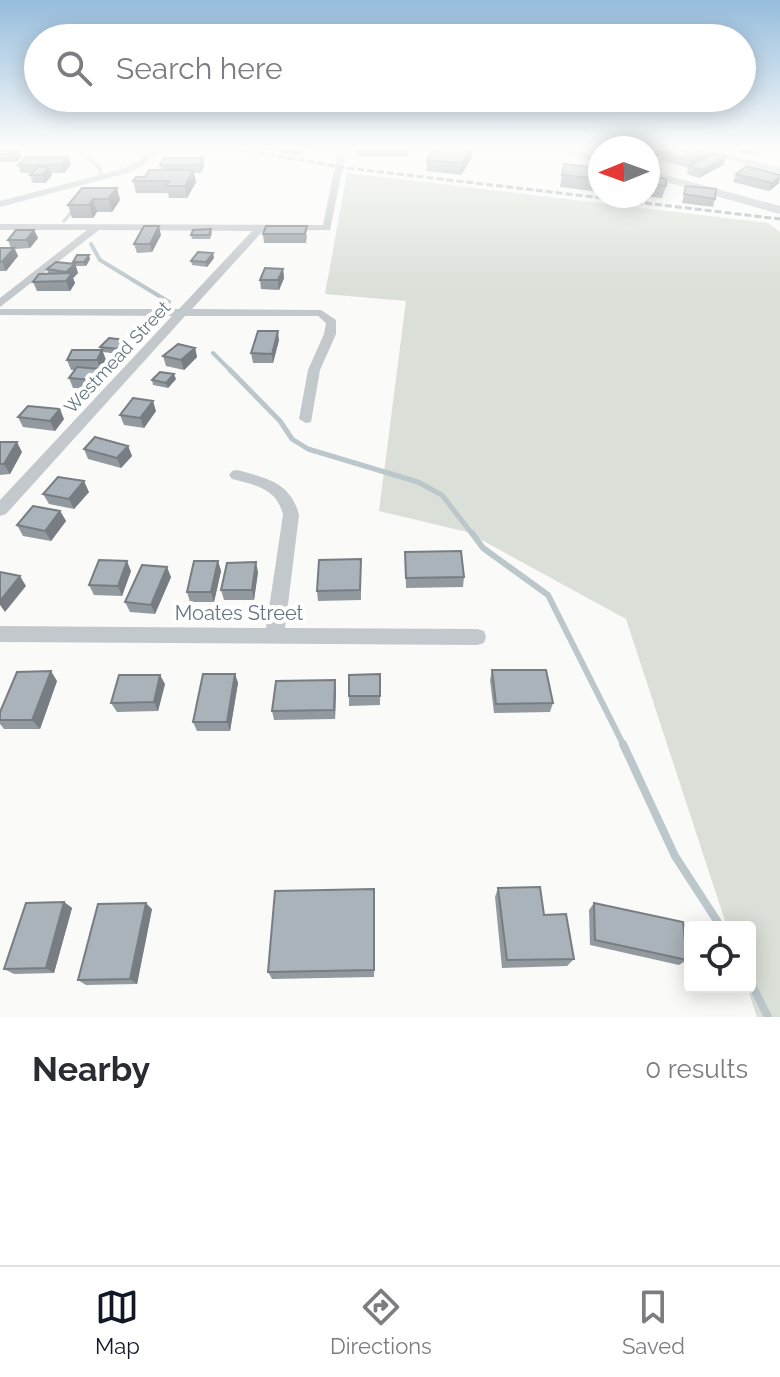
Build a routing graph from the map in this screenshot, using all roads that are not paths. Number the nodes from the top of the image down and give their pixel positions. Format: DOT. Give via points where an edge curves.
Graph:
graph roads {
  1 [pos="36,194"];
  2 [pos="334,194"];
  3 [pos="725,194"];
  4 [pos="0,204"];
  5 [pos="780,210"];
  6 [pos="0,227"];
  7 [pos="97,227"];
  8 [pos="261,227"];
  9 [pos="0,304"];
  10 [pos="0,312"];
  11 [pos="182,313"];
  12 [pos="306,419"];
  13 [pos="237,475"];
  14 [pos="0,510"];
  15 [pos="0,634"];
  16 [pos="274,636"];
  17 [pos="477,637"];
  1 -- 4 [label="street"];
  2 -- 8 [label="street" via="327,228"];
  3 -- 5 [label="street"];
  6 -- 7 [label="street"];
  7 -- 8 [label="street"];
  7 -- 9 [label="street"];
  8 -- 11 [label="street, Westmead Street"];
  10 -- 11 [label="street"];
  11 -- 12 [label="street" via="321,313 332,322 314,370"];
  11 -- 14 [label="street, Westmead Street"];
  13 -- 16 [label="street" via="275,486 290,501"];
  15 -- 16 [label="street, Moates Street"];
  16 -- 17 [label="street, Moates Street"];
}
